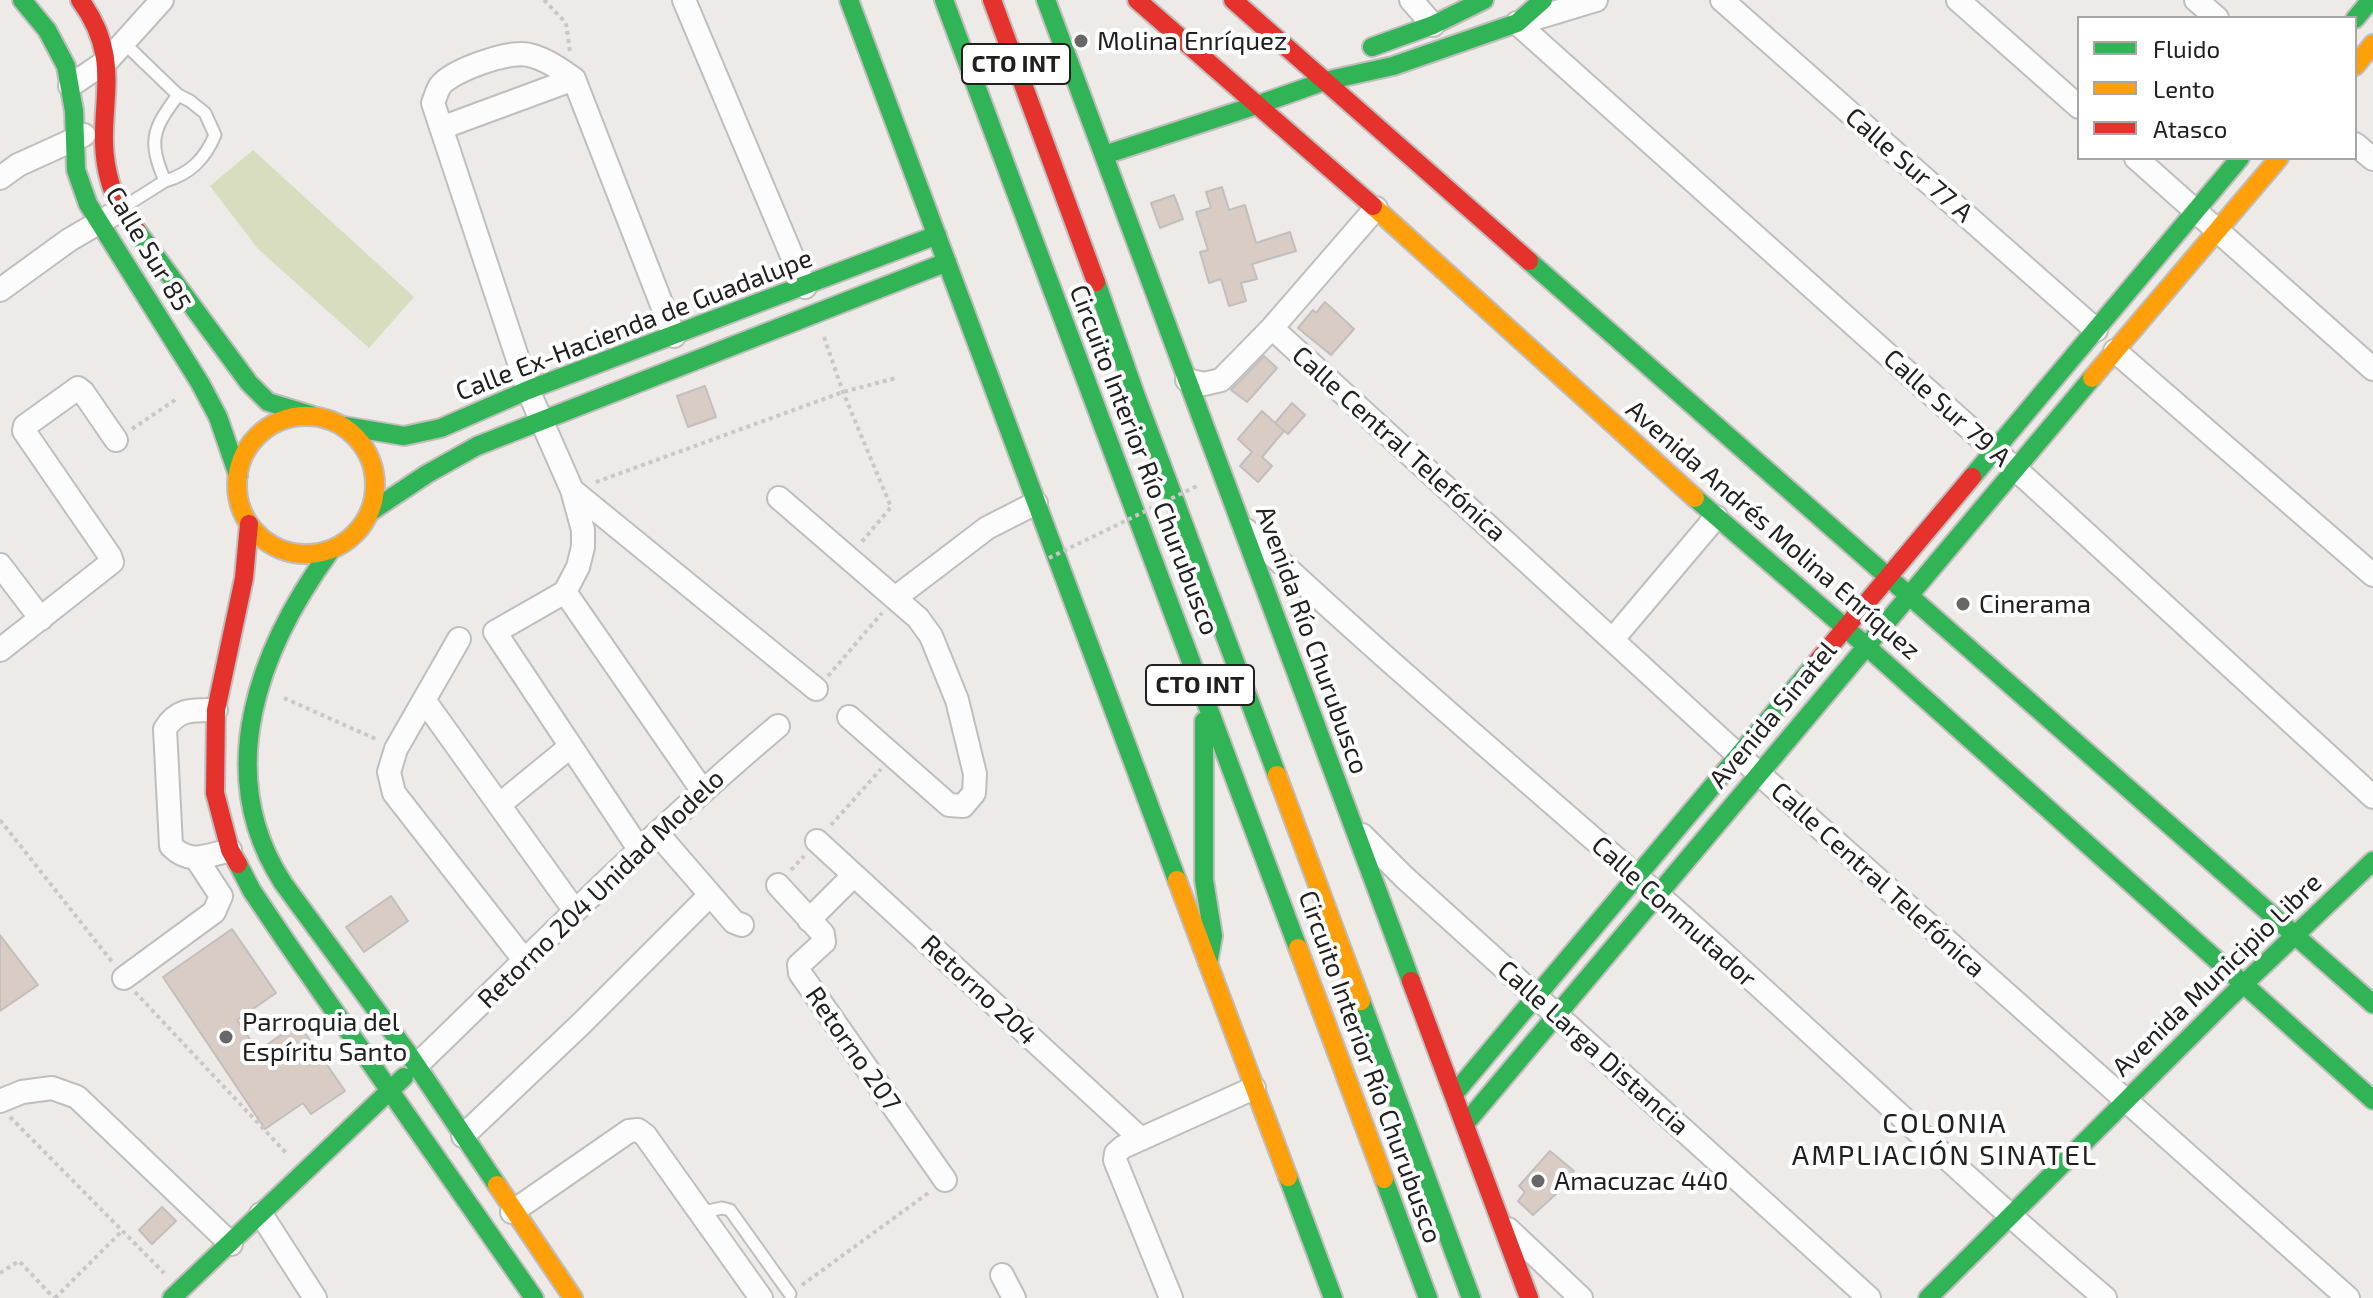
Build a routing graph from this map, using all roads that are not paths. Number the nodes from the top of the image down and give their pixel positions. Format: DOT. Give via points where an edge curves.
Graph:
graph roads {
  1 [pos="22,0"];
  2 [pos="80,0"];
  3 [pos="162,0"];
  4 [pos="684,0"];
  5 [pos="849,0"];
  6 [pos="944,0"];
  7 [pos="992,0"];
  8 [pos="1046,0"];
  9 [pos="1137,0"];
  10 [pos="1233,0"];
  11 [pos="1411,0"];
  12 [pos="1484,0"];
  13 [pos="1543,0"];
  14 [pos="1596,0"];
  15 [pos="1722,0"];
  16 [pos="1958,0"];
  17 [pos="2196,0"];
  18 [pos="2371,0"];
  19 [pos="2215,16"];
  20 [pos="2357,17"];
  21 [pos="1517,23"];
  22 [pos="1433,25"];
  23 [pos="123,42"];
  24 [pos="2373,44"];
  25 [pos="108,60"];
  26 [pos="2357,64"];
  27 [pos="574,79"];
  28 [pos="1325,81"];
  29 [pos="70,86"];
  30 [pos="178,95"];
  31 [pos="1257,105"];
  32 [pos="2077,105"];
  33 [pos="106,126"];
  34 [pos="441,128"];
  35 [pos="76,139"];
  36 [pos="2357,146"];
  37 [pos="1104,155"];
  38 [pos="2373,159"];
  39 [pos="2138,160"];
  40 [pos="2238,160"];
  41 [pos="2277,160"];
  42 [pos="0,178"];
  43 [pos="165,181"];
  44 [pos="1376,208"];
  45 [pos="122,209"];
  46 [pos="2195,211"];
  47 [pos="99,223"];
  48 [pos="2218,231"];
  49 [pos="937,235"];
  50 [pos="947,262"];
  51 [pos="805,287"];
  52 [pos="0,290"];
  53 [pos="1272,328"];
  54 [pos="2096,330"];
  55 [pos="674,336"];
  56 [pos="2115,351"];
  57 [pos="2373,369"];
  58 [pos="1187,380"];
  59 [pos="528,390"];
  60 [pos="311,415"];
  61 [pos="540,419"];
  62 [pos="344,426"];
  63 [pos="116,440"];
  64 [pos="1993,450"];
  65 [pos="2014,469"];
  66 [pos="238,475"];
  67 [pos="572,490"];
  68 [pos="779,498"];
  69 [pos="1036,503"];
  70 [pos="370,512"];
  71 [pos="1716,517"];
  72 [pos="249,524"];
  73 [pos="1242,526"];
  74 [pos="331,550"];
  75 [pos="0,565"];
  76 [pos="2373,575"];
  77 [pos="1888,576"];
  78 [pos="565,592"];
  79 [pos="1908,594"];
  80 [pos="895,598"];
  81 [pos="41,619"];
  82 [pos="1844,627"];
  83 [pos="459,639"];
  84 [pos="1613,639"];
  85 [pos="1865,645"];
  86 [pos="0,650"];
  87 [pos="816,689"];
  88 [pos="1204,696"];
  89 [pos="424,700"];
  90 [pos="216,710"];
  91 [pos="849,717"];
  92 [pos="778,726"];
  93 [pos="571,746"];
  94 [pos="1738,755"];
  95 [pos="1759,773"];
  96 [pos="702,790"];
  97 [pos="2373,797"];
  98 [pos="499,805"];
  99 [pos="1354,828"];
  100 [pos="657,833"];
  101 [pos="817,841"];
  102 [pos="639,849"];
  103 [pos="230,850"];
  104 [pos="196,858"];
  105 [pos="2373,861"];
  106 [pos="854,875"];
  107 [pos="1637,877"];
  108 [pos="778,885"];
  109 [pos="710,895"];
  110 [pos="1658,895"];
  111 [pos="575,911"];
  112 [pos="809,920"];
  113 [pos="742,925"];
  114 [pos="2295,934"];
  115 [pos="525,961"];
  116 [pos="1208,963"];
  117 [pos="124,978"];
  118 [pos="2242,984"];
  119 [pos="1536,995"];
  120 [pos="2373,1004"];
  121 [pos="1557,1015"];
  122 [pos="417,1065"];
  123 [pos="1254,1088"];
  124 [pos="389,1090"];
  125 [pos="1454,1094"];
  126 [pos="2373,1100"];
  127 [pos="2125,1101"];
  128 [pos="0,1104"];
  129 [pos="1465,1124"];
  130 [pos="463,1136"];
  131 [pos="1141,1139"];
  132 [pos="945,1180"];
  133 [pos="512,1212"];
  134 [pos="703,1212"];
  135 [pos="261,1214"];
  136 [pos="2010,1216"];
  137 [pos="1501,1222"];
  138 [pos="231,1244"];
  139 [pos="1002,1275"];
  140 [pos="790,1294"];
  141 [pos="529,1296"];
  142 [pos="172,1298"];
  143 [pos="315,1298"];
  144 [pos="573,1298"];
  145 [pos="761,1298"];
  146 [pos="1014,1298"];
  147 [pos="1171,1298"];
  148 [pos="1333,1298"];
  149 [pos="1428,1298"];
  150 [pos="1471,1298"];
  151 [pos="1529,1298"];
  152 [pos="1581,1298"];
  153 [pos="1869,1298"];
  154 [pos="1928,1298"];
  155 [pos="2105,1298"];
  156 [pos="2348,1298"];
  1 -- 29 [label="main road, Calle Sur 85" via="58,47"];
  2 -- 25 [label="main road, Calle Sur 85" via="100,30"];
  3 -- 23 [label="street"];
  4 -- 51 [label="street"];
  5 -- 49 [label="main road, CTO INT"];
  6 -- 88 [label="main road, Circuito Interior Río Churubusco / CTO INT"];
  7 -- 150 [label="main road, Circuito Interior Río Churubusco / CTO INT"];
  8 -- 37 [label="main road, Avenida Río Churubusco / CTO INT"];
  9 -- 31 [label="main road, Avenida Andrés Molina Enríquez"];
  10 -- 28 [label="main road, Avenida Andrés Molina Enríquez"];
  11 -- 22 [label="street"];
  12 -- 22 [label="main road"];
  13 -- 21 [label="main road"];
  14 -- 21 [label="street"];
  15 -- 54 [label="street, Calle Sur 77 A"];
  16 -- 32 [label="street"];
  17 -- 19 [label="street"];
  18 -- 20 [label="main road"];
  21 -- 28 [label="main road" via="1393,66"];
  21 -- 64 [label="street, Calle Sur 79 A"];
  22 -- 28 [label="main road" via="1360,51"];
  23 -- 25 [label="street"];
  23 -- 30 [label="lane"];
  24 -- 26 [label="main road"];
  25 -- 29 [label="street"];
  25 -- 33 [label="main road, Calle Sur 85"];
  27 -- 34 [label="street"];
  27 -- 34 [label="street" via="525,54 463,70 440,87 433,103"];
  27 -- 55 [label="street"];
  28 -- 31 [label="main road"];
  28 -- 77 [label="main road, Avenida Andrés Molina Enríquez"];
  29 -- 35 [label="main road, Calle Sur 85"];
  30 -- 43 [label="lane" via="159,121 153,152"];
  30 -- 43 [label="lane" via="205,113 215,135 207,154 183,176"];
  31 -- 37 [label="main road"];
  31 -- 44 [label="main road, Avenida Andrés Molina Enríquez"];
  33 -- 35 [label="street"];
  33 -- 45 [label="main road, Calle Sur 85" via="107,171"];
  34 -- 59 [label="street"];
  35 -- 42 [label="street"];
  35 -- 47 [label="main road, Calle Sur 85" via="76,170"];
  36 -- 38 [label="street"];
  37 -- 58 [label="main road, Avenida Río Churubusco / CTO INT"];
  39 -- 46 [label="street"];
  40 -- 46 [label="main road, Avenida Sinatel"];
  41 -- 48 [label="main road, Avenida Sinatel"];
  43 -- 45 [label="lane"];
  44 -- 53 [label="street"];
  44 -- 71 [label="main road, Avenida Andrés Molina Enríquez"];
  45 -- 47 [label="street"];
  45 -- 60 [label="main road, Calle Sur 85" via="249,383 268,402"];
  46 -- 48 [label="street"];
  46 -- 54 [label="main road, Avenida Sinatel"];
  47 -- 52 [label="street"];
  47 -- 66 [label="main road, Calle Sur 85" via="200,383"];
  48 -- 56 [label="main road, Avenida Sinatel"];
  48 -- 57 [label="street"];
  49 -- 50 [label="main road, CTO INT"];
  49 -- 51 [label="main road, Calle Ex-Hacienda de Guadalupe"];
  50 -- 61 [label="main road, Calle Ex-Hacienda de Guadalupe"];
  50 -- 69 [label="main road, CTO INT"];
  51 -- 55 [label="main road, Calle Ex-Hacienda de Guadalupe"];
  53 -- 58 [label="street" via="1221,380"];
  53 -- 84 [label="street, Calle Central Telefónica"];
  54 -- 64 [label="main road, Avenida Sinatel"];
  55 -- 59 [label="main road, Calle Ex-Hacienda de Guadalupe"];
  56 -- 65 [label="main road, Avenida Sinatel"];
  56 -- 76 [label="street"];
  58 -- 73 [label="main road, Avenida Río Churubusco / CTO INT"];
  59 -- 61 [label="street"];
  59 -- 62 [label="main road, Calle Ex-Hacienda de Guadalupe" via="412,436"];
  60 -- 62 [label="main road"];
  60 -- 66 [label="main road" via="271,425 255,438"];
  61 -- 67 [label="street"];
  61 -- 70 [label="main road, Calle Ex-Hacienda de Guadalupe" via="477,446"];
  62 -- 70 [label="main road" via="362,442 373,464 376,488"];
  63 -- 81 [label="street" via="78,388 25,426 112,562"];
  64 -- 65 [label="street, Calle Sur 79 A"];
  64 -- 77 [label="main road, Avenida Sinatel"];
  65 -- 79 [label="main road, Avenida Sinatel"];
  65 -- 97 [label="street, Calle Sur 79 A"];
  66 -- 72 [label="main road" via="239,503"];
  67 -- 78 [label="street" via="583,547"];
  67 -- 87 [label="street"];
  68 -- 80 [label="street"];
  69 -- 80 [label="street" via="987,528"];
  69 -- 116 [label="main road, CTO INT"];
  70 -- 74 [label="main road" via="355,535"];
  71 -- 82 [label="main road, Avenida Andrés Molina Enríquez"];
  71 -- 84 [label="street"];
  72 -- 74 [label="main road" via="285,551"];
  72 -- 90 [label="main road" via="244,578"];
  73 -- 99 [label="main road, Avenida Río Churubusco / CTO INT"];
  73 -- 107 [label="street, Calle Conmutador"];
  74 -- 122 [label="main road" via="300,593 260,687 246,759 248,795 276,874"];
  75 -- 81 [label="street"];
  77 -- 79 [label="main road, Avenida Andrés Molina Enríquez"];
  77 -- 82 [label="main road, Avenida Sinatel"];
  78 -- 93 [label="street" via="495,632"];
  78 -- 96 [label="street"];
  79 -- 85 [label="main road, Avenida Sinatel"];
  79 -- 114 [label="main road, Avenida Andrés Molina Enríquez"];
  80 -- 91 [label="street" via="931,636 957,700 975,774 974,793 963,806 949,805"];
  81 -- 86 [label="street"];
  82 -- 85 [label="main road, Avenida Andrés Molina Enríquez"];
  82 -- 94 [label="main road, Avenida Sinatel"];
  83 -- 89 [label="street"];
  84 -- 94 [label="street, Calle Central Telefónica"];
  85 -- 95 [label="main road, Avenida Sinatel"];
  85 -- 118 [label="main road, Avenida Andrés Molina Enríquez"];
  88 -- 116 [label="main road" via="1204,880 1213,936"];
  88 -- 149 [label="main road, Circuito Interior Río Churubusco / CTO INT"];
  89 -- 98 [label="street"];
  89 -- 115 [label="street" via="396,749 389,772 394,793"];
  90 -- 103 [label="main road" via="215,793"];
  90 -- 104 [label="street" via="183,710 165,729 171,846 180,855"];
  92 -- 96 [label="street, Retorno 204 Unidad Modelo"];
  93 -- 98 [label="street"];
  93 -- 102 [label="street"];
  94 -- 95 [label="street, Calle Central Telefónica"];
  94 -- 107 [label="main road, Avenida Sinatel"];
  95 -- 110 [label="main road, Avenida Sinatel"];
  95 -- 127 [label="street, Calle Central Telefónica"];
  96 -- 100 [label="street, Retorno 204 Unidad Modelo"];
  98 -- 111 [label="street"];
  99 -- 119 [label="street, Calle Larga Distancia"];
  99 -- 125 [label="main road, Avenida Río Churubusco / CTO INT"];
  100 -- 102 [label="street, Retorno 204 Unidad Modelo"];
  100 -- 109 [label="street"];
  101 -- 106 [label="street, Retorno 204"];
  102 -- 111 [label="street, Retorno 204 Unidad Modelo"];
  103 -- 104 [label="street"];
  103 -- 124 [label="main road" via="252,891"];
  104 -- 117 [label="street" via="221,896 214,912"];
  105 -- 114 [label="main road, Avenida Municipio Libre"];
  106 -- 112 [label="street"];
  106 -- 131 [label="street, Retorno 204"];
  107 -- 110 [label="street, Calle Conmutador"];
  107 -- 119 [label="main road, Avenida Sinatel"];
  108 -- 112 [label="street"];
  109 -- 113 [label="street"];
  109 -- 130 [label="street"];
  110 -- 121 [label="main road, Avenida Sinatel"];
  110 -- 136 [label="street, Calle Conmutador"];
  111 -- 115 [label="street, Retorno 204 Unidad Modelo"];
  112 -- 132 [label="street, Retorno 207" via="824,942 799,965 800,973"];
  114 -- 118 [label="main road, Avenida Municipio Libre"];
  114 -- 120 [label="main road, Avenida Andrés Molina Enríquez"];
  115 -- 122 [label="street, Retorno 204 Unidad Modelo"];
  116 -- 123 [label="main road, CTO INT"];
  118 -- 126 [label="main road, Avenida Andrés Molina Enríquez"];
  118 -- 127 [label="main road, Avenida Municipio Libre"];
  119 -- 121 [label="street, Calle Larga Distancia"];
  119 -- 125 [label="main road, Avenida Sinatel"];
  121 -- 129 [label="main road, Avenida Sinatel"];
  121 -- 153 [label="street, Calle Larga Distancia"];
  122 -- 124 [label="main road, Retorno 204 Unidad Modelo"];
  122 -- 130 [label="main road"];
  123 -- 131 [label="street"];
  123 -- 148 [label="main road, CTO INT"];
  124 -- 135 [label="main road, Retorno 204 Unidad Modelo"];
  124 -- 141 [label="main road"];
  125 -- 129 [label="main road, Avenida Río Churubusco / CTO INT"];
  127 -- 136 [label="main road, Avenida Municipio Libre"];
  127 -- 156 [label="street, Calle Central Telefónica"];
  128 -- 138 [label="street" via="22,1092 52,1088 77,1097"];
  129 -- 137 [label="main road, Avenida Río Churubusco / CTO INT"];
  130 -- 133 [label="main road"];
  131 -- 147 [label="street" via="1116,1153 1115,1160"];
  133 -- 134 [label="street" via="629,1131 638,1130"];
  133 -- 144 [label="main road"];
  134 -- 140 [label="lane" via="730,1210"];
  134 -- 145 [label="street"];
  135 -- 138 [label="main road, Retorno 204 Unidad Modelo"];
  135 -- 143 [label="street"];
  136 -- 154 [label="main road, Avenida Municipio Libre"];
  136 -- 155 [label="street, Calle Conmutador"];
  137 -- 151 [label="main road, Avenida Río Churubusco / CTO INT"];
  137 -- 152 [label="street"];
  138 -- 142 [label="main road, Retorno 204 Unidad Modelo"];
  139 -- 146 [label="street"];
}
